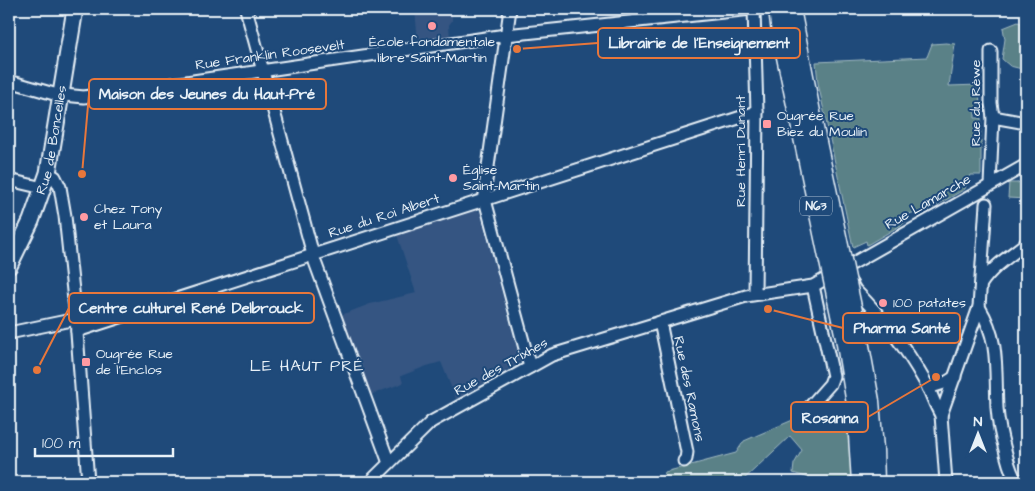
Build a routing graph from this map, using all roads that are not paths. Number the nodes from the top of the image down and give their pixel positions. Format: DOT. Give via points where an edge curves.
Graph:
graph roads {
  1 [pos="74,9"];
  2 [pos="246,9"];
  3 [pos="510,9"];
  4 [pos="753,9"];
  5 [pos="778,9"];
  6 [pos="791,9"];
  7 [pos="506,35"];
  8 [pos="991,51"];
  9 [pos="262,71"];
  10 [pos="9,81"];
  11 [pos="60,95"];
  12 [pos="757,112"];
  13 [pos="993,117"];
  14 [pos="1026,122"];
  15 [pos="1026,165"];
  16 [pos="48,173"];
  17 [pos="9,180"];
  18 [pos="990,185"];
  19 [pos="43,188"];
  20 [pos="485,200"];
  21 [pos="986,204"];
  22 [pos="1026,243"];
  23 [pos="313,255"];
  24 [pos="9,266"];
  25 [pos="846,267"];
  26 [pos="981,284"];
  27 [pos="813,286"];
  28 [pos="756,294"];
  29 [pos="979,307"];
  30 [pos="76,319"];
  31 [pos="660,322"];
  32 [pos="77,331"];
  33 [pos="9,333"];
  34 [pos="530,367"];
  35 [pos="955,377"];
  36 [pos="928,388"];
  37 [pos="863,402"];
  38 [pos="807,410"];
  39 [pos="941,416"];
  40 [pos="684,461"];
  41 [pos="389,463"];
  42 [pos="88,482"];
  43 [pos="370,482"];
  44 [pos="861,482"];
  45 [pos="875,482"];
  46 [pos="946,482"];
  47 [pos="1017,482"];
  1 -- 11 [label="main road, Rue de Boncelles"];
  2 -- 9 [label="street"];
  3 -- 7 [label="street"];
  4 -- 7 [label="street, Rue Franklin Roosevelt"];
  4 -- 12 [label="street, Rue Henri Dunant"];
  5 -- 37 [label="highway, N63, bridge" via="786,61 845,338"];
  6 -- 37 [label="highway, N63, bridge" via="858,335"];
  7 -- 9 [label="street, Rue Franklin Roosevelt"];
  7 -- 20 [label="street"];
  8 -- 13 [label="street, Rue du Rèwe"];
  9 -- 11 [label="street, Rue Franklin Roosevelt" via="84,97"];
  9 -- 23 [label="street"];
  10 -- 11 [label="street, Rue Franklin Roosevelt"];
  11 -- 16 [label="main road, Rue de Boncelles"];
  12 -- 20 [label="street, Rue du Roi Albert"];
  12 -- 28 [label="street, Rue Henri Dunant"];
  13 -- 14 [label="street"];
  13 -- 18 [label="street, Rue du Rèwe"];
  15 -- 18 [label="street, Rue Lamarche"];
  16 -- 19 [label="main road, Rue de Boncelles"];
  16 -- 30 [label="street" via="57,181 64,203"];
  17 -- 19 [label="street"];
  18 -- 25 [label="street, Rue Lamarche"];
  19 -- 24 [label="main road, Rue de Boncelles"];
  20 -- 23 [label="street, Rue du Roi Albert"];
  20 -- 34 [label="street"];
  21 -- 26 [label="street"];
  22 -- 26 [label="street"];
  23 -- 32 [label="street, Rue du Roi Albert"];
  23 -- 41 [label="street"];
  25 -- 27 [label="street, Rue Lamarche"];
  25 -- 36 [label="street" via="854,290 892,330"];
  26 -- 29 [label="street"];
  27 -- 28 [label="street, Rue des Trixhes"];
  27 -- 38 [label="street" via="833,376"];
  28 -- 31 [label="street, Rue des Trixhes"];
  29 -- 35 [label="street"];
  29 -- 47 [label="street" via="992,336 999,426 1009,467"];
  30 -- 32 [label="street"];
  30 -- 33 [label="street"];
  31 -- 34 [label="street, Rue des Trixhes" via="560,352"];
  31 -- 40 [label="street, Rue des Ramons" via="687,452"];
  32 -- 42 [label="street"];
  34 -- 41 [label="street, Rue des Trixhes" via="431,422"];
  35 -- 36 [label="street"];
  35 -- 39 [label="street"];
  36 -- 39 [label="street"];
  37 -- 44 [label="highway, N63"];
  37 -- 45 [label="highway, N63" via="874,449"];
  39 -- 46 [label="street"];
  41 -- 43 [label="street, Rue des Trixhes"];
}
